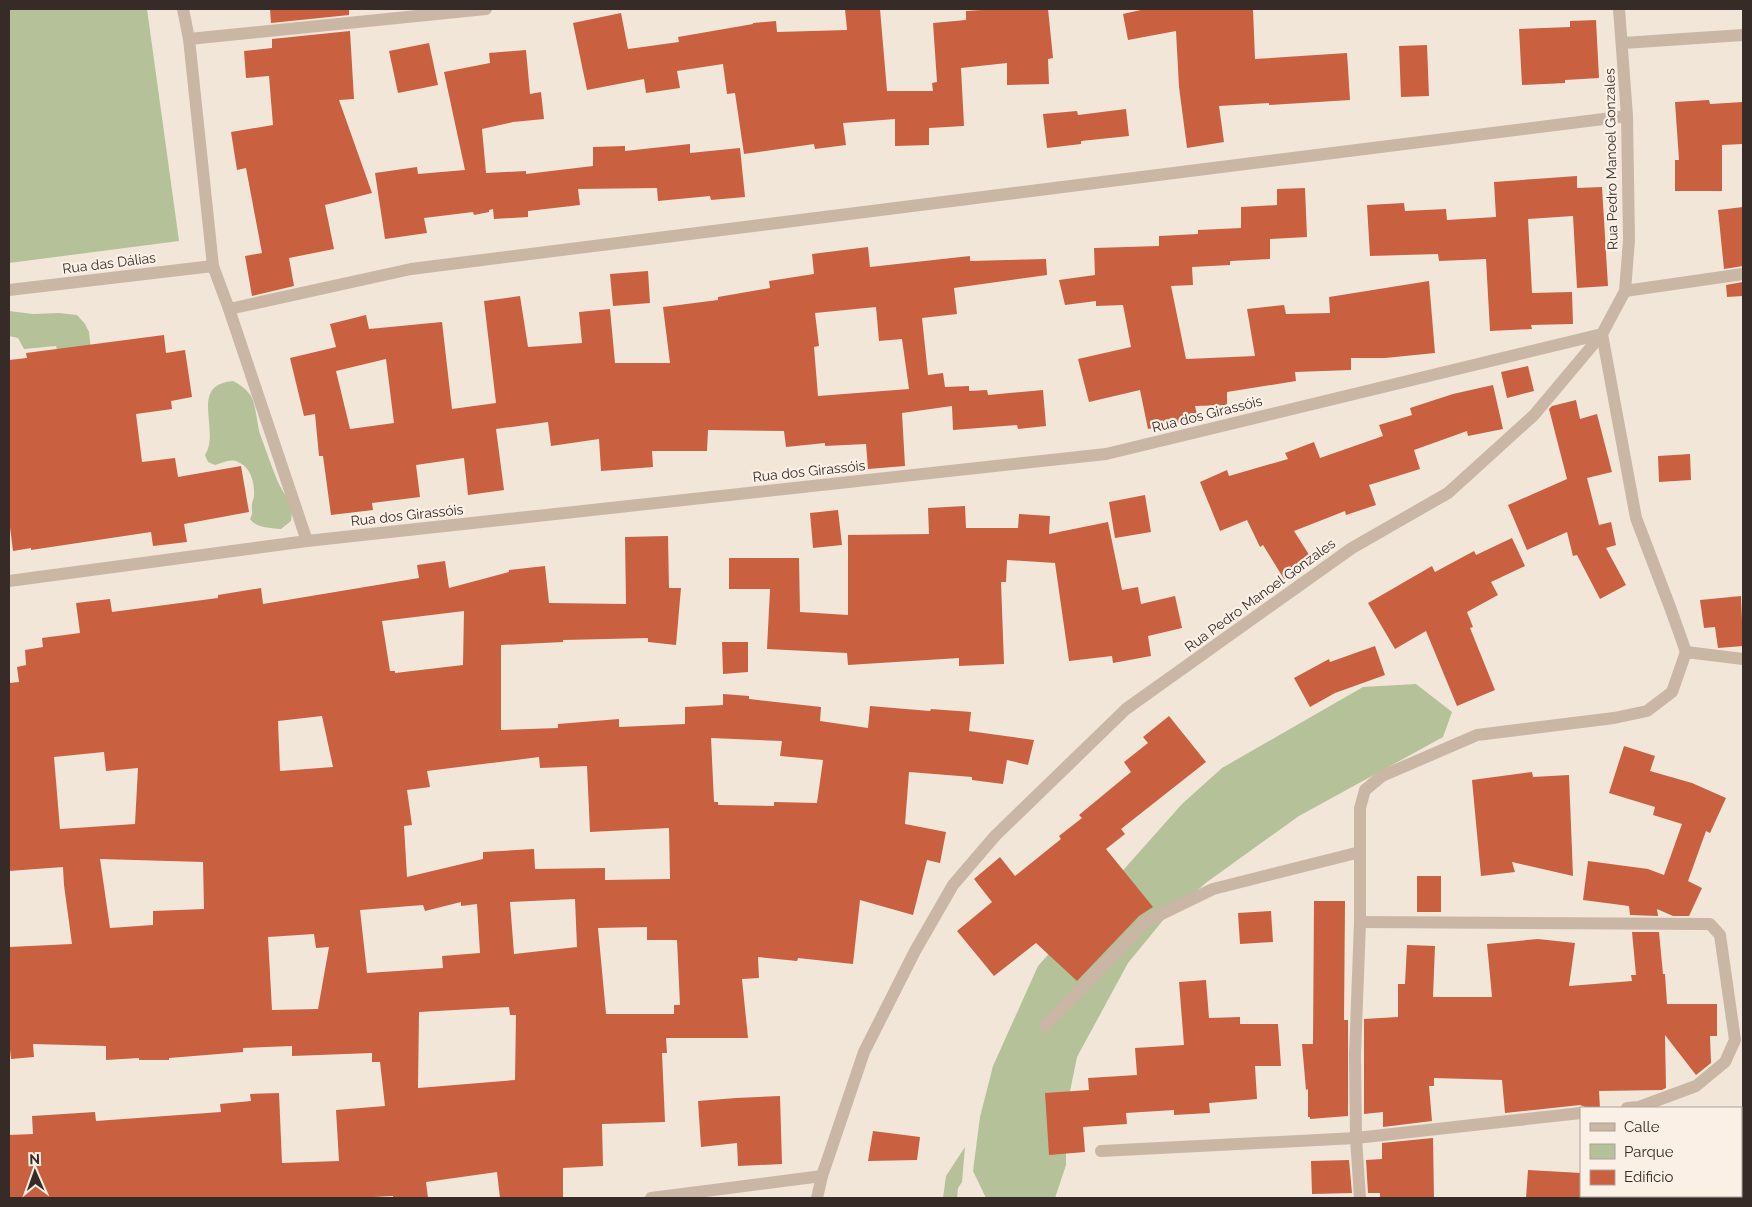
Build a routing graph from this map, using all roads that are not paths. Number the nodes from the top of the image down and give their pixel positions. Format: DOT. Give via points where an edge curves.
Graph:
graph roads {
  1 [pos="183,9"];
  2 [pos="486,9"];
  3 [pos="1619,9"];
  4 [pos="1743,35"];
  5 [pos="189,39"];
  6 [pos="1623,43"];
  7 [pos="1627,116"];
  8 [pos="213,266"];
  9 [pos="1743,274"];
  10 [pos="9,290"];
  11 [pos="1624,291"];
  12 [pos="230,308"];
  13 [pos="1602,334"];
  14 [pos="307,542"];
  15 [pos="9,581"];
  16 [pos="1686,652"];
  17 [pos="1743,659"];
  18 [pos="1360,852"];
  19 [pos="1360,922"];
  20 [pos="1045,1026"];
  21 [pos="1639,1107"];
  22 [pos="1580,1113"];
  23 [pos="1356,1138"];
  24 [pos="1101,1151"];
  25 [pos="822,1176"];
  26 [pos="652,1198"];
  27 [pos="817,1198"];
  28 [pos="1360,1198"];
  1 -- 5 [label="street"];
  2 -- 5 [label="street"];
  3 -- 6 [label="street, Rua Pedro Manoel Gonzales"];
  4 -- 6 [label="street"];
  5 -- 8 [label="street"];
  6 -- 7 [label="street, Rua Pedro Manoel Gonzales"];
  7 -- 11 [label="street, Rua Pedro Manoel Gonzales" via="1630,240"];
  7 -- 12 [label="street" via="411,269"];
  8 -- 10 [label="street, Rua das Dálias"];
  8 -- 12 [label="street"];
  9 -- 11 [label="street"];
  11 -- 13 [label="street, Rua Pedro Manoel Gonzales"];
  12 -- 14 [label="street"];
  13 -- 14 [label="street, Rua dos Girassóis" via="1106,454"];
  13 -- 16 [label="street" via="1636,518"];
  13 -- 25 [label="street, Rua Pedro Manoel Gonzales" via="1534,416 1448,493 1352,548 1126,709 995,836 953,885 914,951 864,1052"];
  14 -- 15 [label="street, Rua dos Girassóis"];
  16 -- 17 [label="street"];
  16 -- 18 [label="street" via="1672,692 1647,711 1477,735 1382,776 1365,790 1360,808"];
  18 -- 19 [label="street"];
  18 -- 20 [label="street" via="1213,889 1145,922"];
  19 -- 21 [label="street" via="1710,924 1720,935 1734,1040 1725,1062 1696,1086"];
  19 -- 23 [label="street" via="1355,1055"];
  22 -- 23 [label="street"];
  23 -- 24 [label="street"];
  23 -- 28 [label="street"];
  25 -- 26 [label="street"];
  25 -- 27 [label="street, Rua Pedro Manoel Gonzales"];
}
